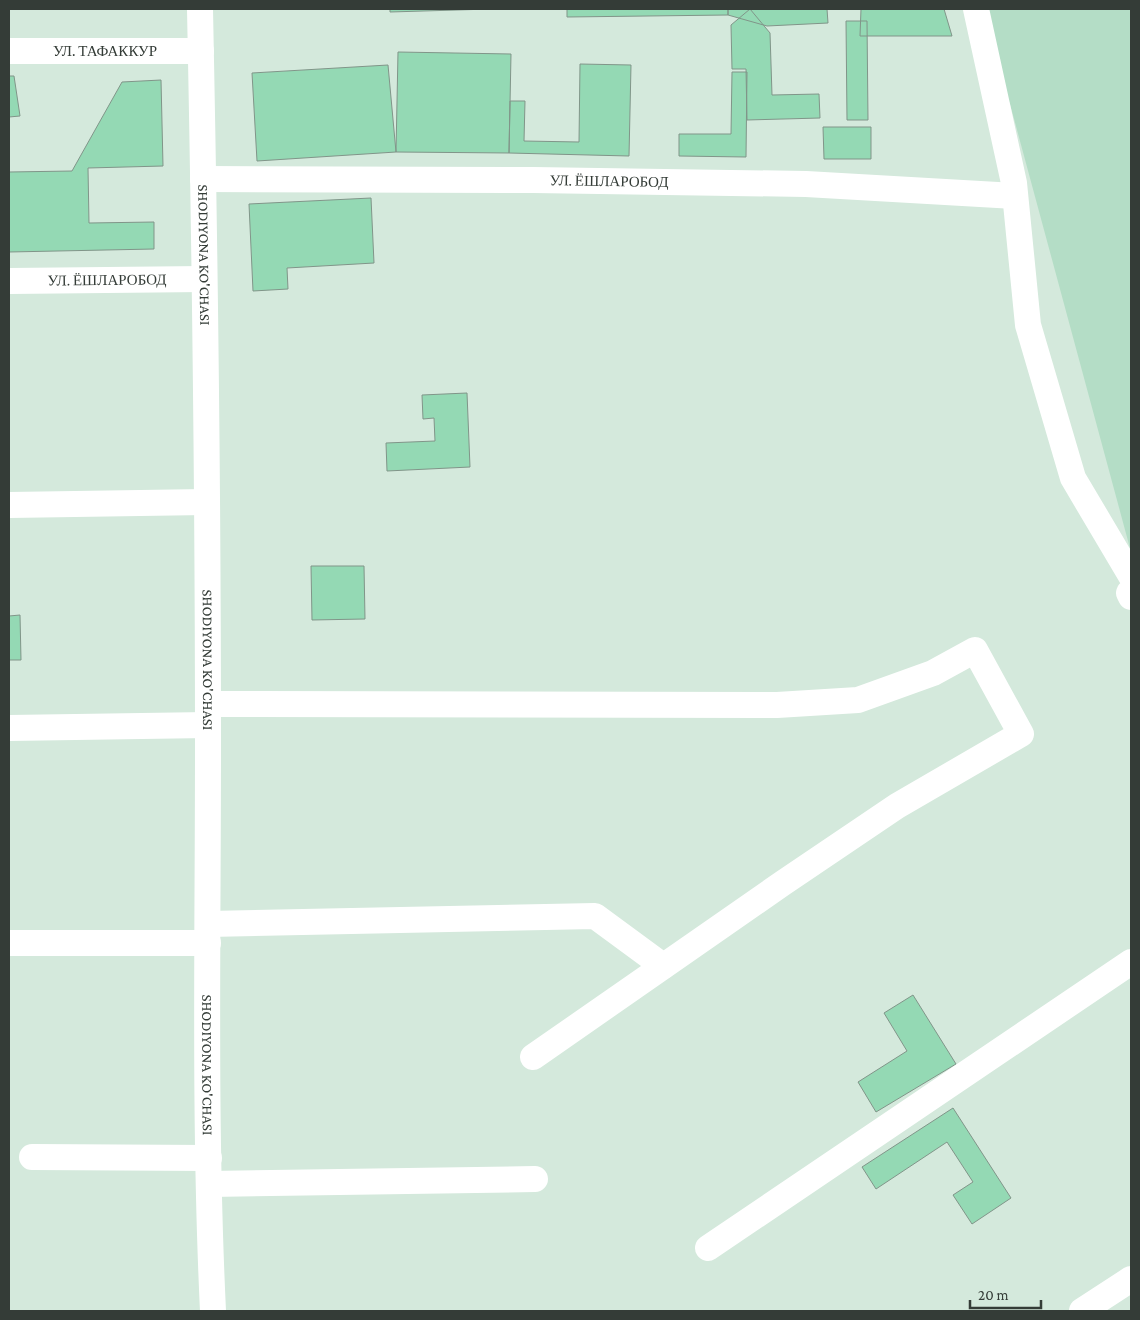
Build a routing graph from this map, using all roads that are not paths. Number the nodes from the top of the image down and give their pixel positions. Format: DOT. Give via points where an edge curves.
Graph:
graph roads {
  1 [pos="200,9"];
  2 [pos="976,9"];
  3 [pos="201,50"];
  4 [pos="9,51"];
  5 [pos="203,179"];
  6 [pos="1015,196"];
  7 [pos="204,279"];
  8 [pos="9,281"];
  9 [pos="206,502"];
  10 [pos="9,504"];
  11 [pos="1131,576"];
  12 [pos="1131,592"];
  13 [pos="1131,597"];
  14 [pos="208,715"];
  15 [pos="9,728"];
  16 [pos="208,934"];
  17 [pos="9,942"];
  18 [pos="1131,962"];
  19 [pos="663,966"];
  20 [pos="533,1057"];
  21 [pos="32,1157"];
  22 [pos="209,1158"];
  23 [pos="536,1179"];
  24 [pos="209,1184"];
  25 [pos="708,1248"];
  26 [pos="1131,1279"];
  27 [pos="213,1311"];
  28 [pos="1082,1311"];
  1 -- 3 [label="street, SHODIYONA KO'CHASI"];
  2 -- 6 [label="street"];
  3 -- 4 [label="street, УЛ. ТАФАККУР"];
  3 -- 5 [label="street, SHODIYONA KO'CHASI"];
  5 -- 6 [label="street, УЛ. ЁШЛАРОБОД" via="806,184"];
  5 -- 7 [label="street, SHODIYONA KO'CHASI"];
  6 -- 11 [label="street" via="1028,325 1073,478"];
  7 -- 8 [label="street, УЛ. ЁШЛАРОБОД"];
  7 -- 9 [label="street, SHODIYONA KO'CHASI"];
  9 -- 10 [label="street"];
  9 -- 14 [label="street, SHODIYONA KO'CHASI"];
  12 -- 13 [label="street"];
  14 -- 15 [label="street"];
  14 -- 16 [label="street, SHODIYONA KO'CHASI"];
  14 -- 19 [label="street" via="777,705 858,700 934,673 975,650 1020,734 897,806"];
  16 -- 17 [label="street"];
  16 -- 19 [label="street" via="595,916"];
  16 -- 22 [label="street, SHODIYONA KO'CHASI"];
  18 -- 25 [label="street"];
  19 -- 20 [label="street"];
  21 -- 22 [label="street"];
  22 -- 24 [label="street, SHODIYONA KO'CHASI"];
  23 -- 24 [label="street"];
  24 -- 27 [label="street, SHODIYONA KO'CHASI"];
  26 -- 28 [label="street"];
}
